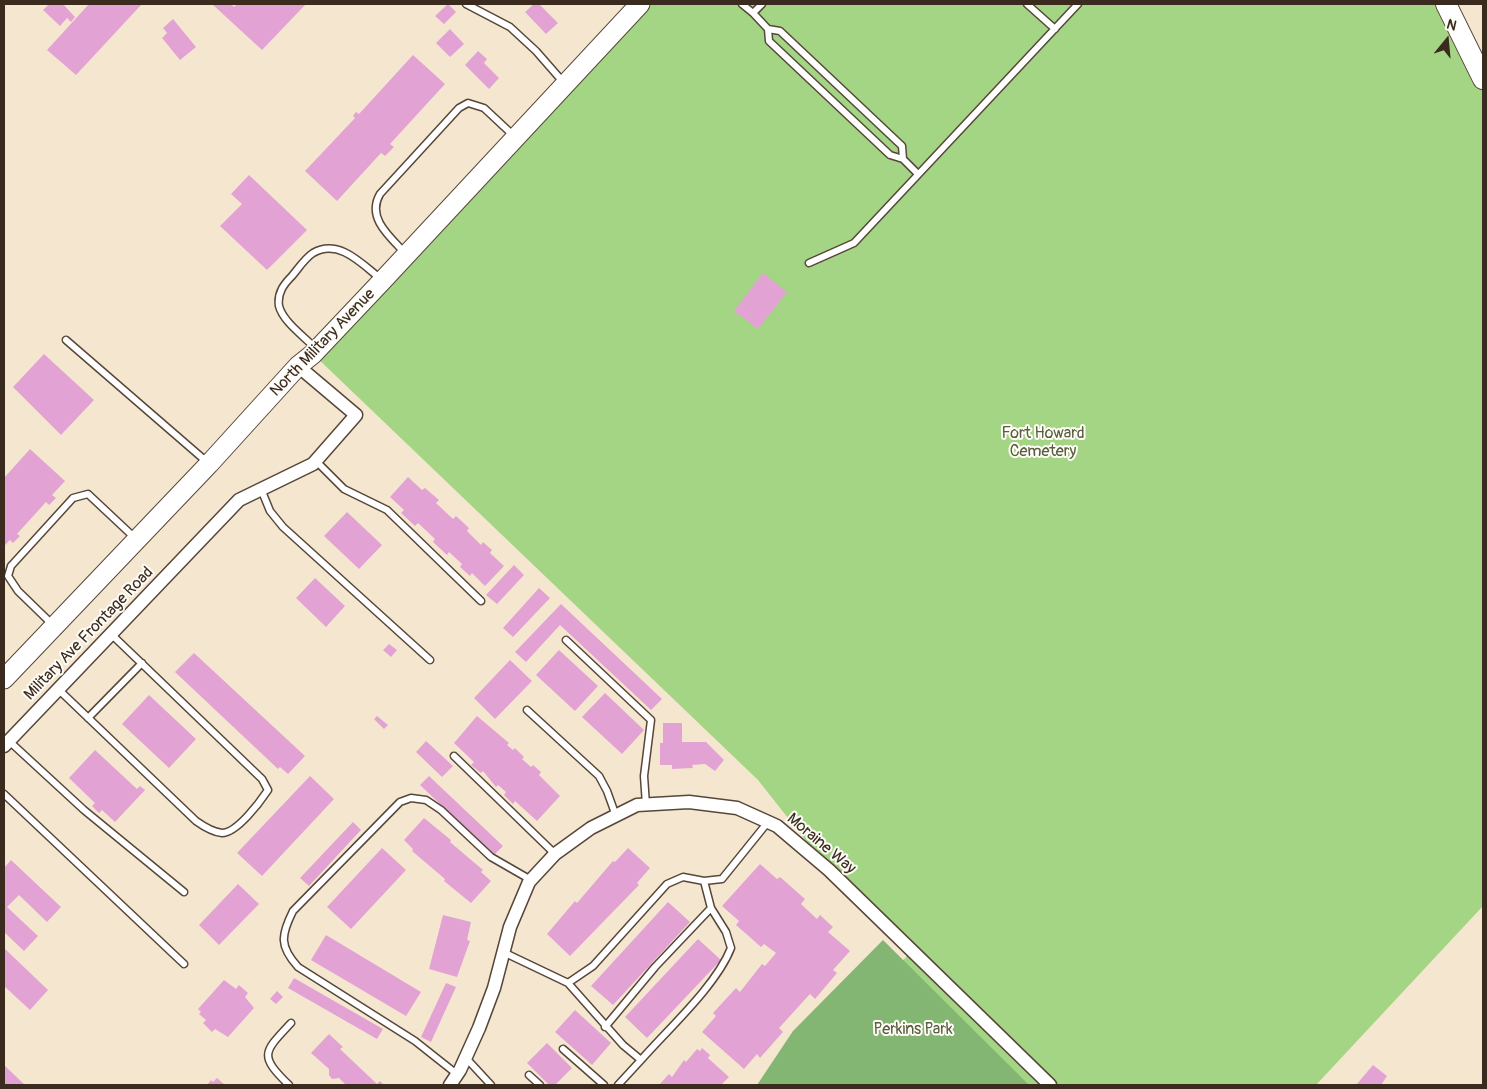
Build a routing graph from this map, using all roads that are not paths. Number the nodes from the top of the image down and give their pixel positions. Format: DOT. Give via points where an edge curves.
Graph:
graph roads {
  1 [pos="466,4"];
  2 [pos="640,4"];
  3 [pos="742,4"];
  4 [pos="762,4"];
  5 [pos="1027,4"];
  6 [pos="1078,4"];
  7 [pos="1446,4"];
  8 [pos="753,13"];
  9 [pos="768,29"];
  10 [pos="1055,29"];
  11 [pos="1483,79"];
  12 [pos="565,84"];
  13 [pos="515,137"];
  14 [pos="902,159"];
  15 [pos="918,174"];
  16 [pos="406,254"];
  17 [pos="809,263"];
  18 [pos="383,280"];
  19 [pos="66,340"];
  20 [pos="317,350"];
  21 [pos="298,366"];
  22 [pos="315,461"];
  23 [pos="209,464"];
  24 [pos="261,490"];
  25 [pos="137,540"];
  26 [pos="481,601"];
  27 [pos="54,626"];
  28 [pos="112,634"];
  29 [pos="566,640"];
  30 [pos="430,660"];
  31 [pos="142,663"];
  32 [pos="4,679"];
  33 [pos="58,689"];
  34 [pos="527,710"];
  35 [pos="88,718"];
  36 [pos="6,743"];
  37 [pos="454,756"];
  38 [pos="4,794"];
  39 [pos="646,804"];
  40 [pos="616,816"];
  41 [pos="768,822"];
  42 [pos="555,854"];
  43 [pos="531,880"];
  44 [pos="704,881"];
  45 [pos="184,892"];
  46 [pos="711,908"];
  47 [pos="504,952"];
  48 [pos="184,964"];
  49 [pos="568,983"];
  50 [pos="291,1023"];
  51 [pos="605,1027"];
  52 [pos="563,1049"];
  53 [pos="466,1058"];
  54 [pos="642,1060"];
  55 [pos="529,1075"];
  56 [pos="454,1080"];
  57 [pos="289,1085"];
  58 [pos="492,1085"];
  59 [pos="540,1085"];
  60 [pos="604,1085"];
  61 [pos="618,1085"];
  62 [pos="1050,1085"];
  1 -- 12 [label="lane" via="510,27"];
  2 -- 12 [label="main road, North Military Avenue"];
  3 -- 8 [label="lane"];
  4 -- 8 [label="lane"];
  5 -- 10 [label="lane"];
  6 -- 10 [label="lane"];
  7 -- 11 [label="main road"];
  8 -- 9 [label="lane"];
  9 -- 14 [label="lane" via="769,41 890,155"];
  9 -- 14 [label="lane" via="780,31 902,146"];
  10 -- 15 [label="lane"];
  12 -- 13 [label="main road, North Military Avenue"];
  13 -- 16 [label="main road, North Military Avenue"];
  13 -- 16 [label="lane" via="484,108 468,103 459,108 376,200 378,221"];
  14 -- 15 [label="lane"];
  15 -- 17 [label="lane" via="854,243"];
  16 -- 18 [label="main road, North Military Avenue"];
  18 -- 20 [label="main road, North Military Avenue"];
  18 -- 20 [label="lane" via="340,250 326,248 311,254 284,284 278,296 279,307 287,319"];
  19 -- 23 [label="lane"];
  20 -- 21 [label="main road, North Military Avenue"];
  21 -- 22 [label="street" via="356,415"];
  21 -- 23 [label="main road, North Military Avenue"];
  22 -- 24 [label="street, Military Ave Frontage Road"];
  22 -- 26 [label="lane" via="344,489 387,510"];
  23 -- 25 [label="main road, North Military Avenue"];
  24 -- 28 [label="street, Military Ave Frontage Road" via="239,500"];
  24 -- 30 [label="lane" via="270,511 283,527"];
  25 -- 27 [label="main road, North Military Avenue"];
  25 -- 27 [label="lane" via="88,494 73,498 11,566 8,576 18,591"];
  27 -- 32 [label="main road, North Military Avenue"];
  28 -- 31 [label="lane"];
  28 -- 33 [label="street, Military Ave Frontage Road"];
  29 -- 39 [label="lane" via="651,720 644,776"];
  31 -- 35 [label="lane"];
  31 -- 35 [label="lane" via="262,778 268,790 260,803 233,830 223,833 208,829"];
  33 -- 35 [label="lane"];
  33 -- 36 [label="street, Military Ave Frontage Road"];
  34 -- 40 [label="lane" via="599,776"];
  36 -- 45 [label="lane"];
  37 -- 42 [label="lane"];
  38 -- 48 [label="lane"];
  39 -- 40 [label="street, Moraine Way"];
  39 -- 41 [label="street, Moraine Way" via="689,802 737,808"];
  40 -- 42 [label="street, Moraine Way" via="591,828"];
  41 -- 44 [label="lane" via="722,880"];
  41 -- 62 [label="street, Moraine Way" via="829,870"];
  42 -- 43 [label="street, Moraine Way"];
  43 -- 47 [label="street, Moraine Way" via="510,927"];
  43 -- 56 [label="lane" via="491,857 441,810 426,800 411,798 393,808 292,911 284,928 283,942 288,956 298,967 414,1041"];
  44 -- 46 [label="lane"];
  44 -- 49 [label="lane" via="683,876 668,884 593,966"];
  46 -- 51 [label="lane" via="655,967"];
  46 -- 54 [label="lane" via="726,932 731,948 727,959"];
  47 -- 49 [label="lane"];
  47 -- 53 [label="street, Moraine Way" via="494,988"];
  49 -- 51 [label="lane"];
  50 -- 57 [label="lane" via="271,1045 267,1055 270,1064"];
  51 -- 54 [label="lane"];
  52 -- 60 [label="lane"];
  53 -- 56 [label="street, Moraine Way"];
  53 -- 58 [label="lane"];
  54 -- 61 [label="lane"];
  55 -- 59 [label="lane"];
}
